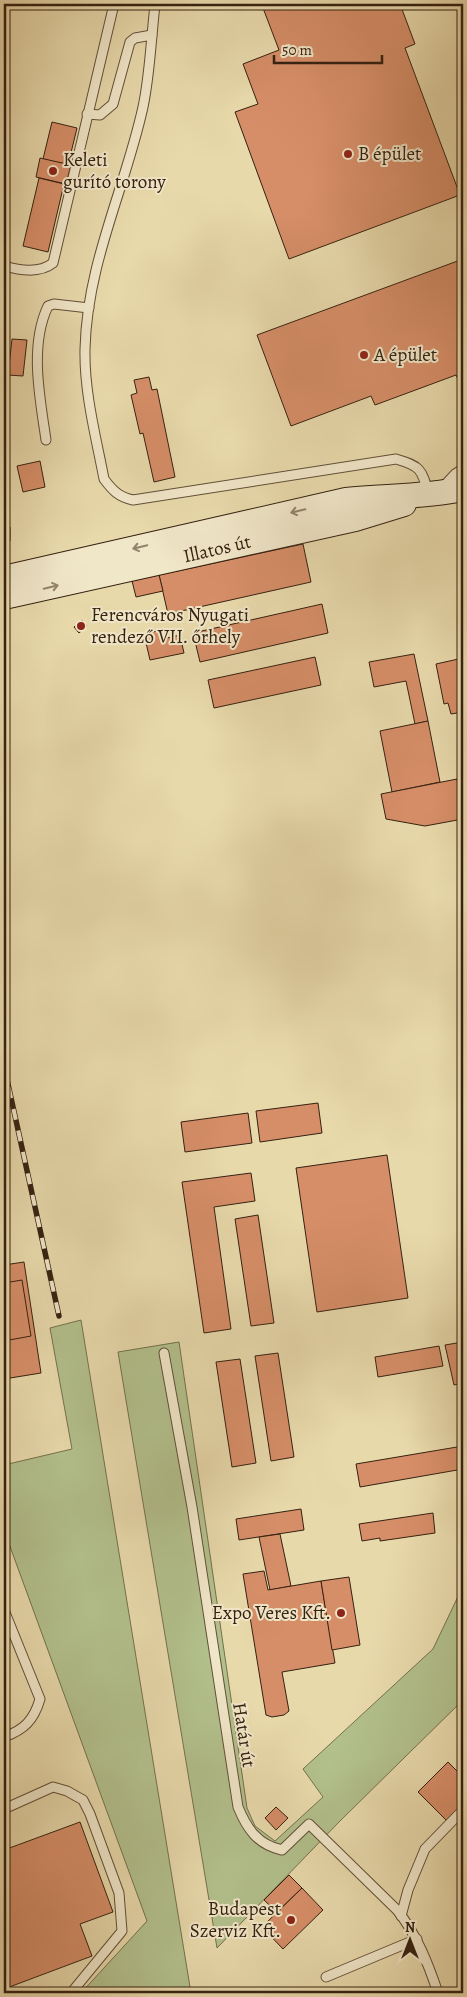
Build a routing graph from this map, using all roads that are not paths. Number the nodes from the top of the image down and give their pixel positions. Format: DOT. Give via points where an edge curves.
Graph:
graph roads {
  1 [pos="114,4"];
  2 [pos="155,5"];
  3 [pos="152,35"];
  4 [pos="87,114"];
  5 [pos="4,266"];
  6 [pos="89,308"];
  7 [pos="46,440"];
  8 [pos="463,469"];
  9 [pos="463,489"];
  10 [pos="432,495"];
  11 [pos="4,578"];
  12 [pos="4,597"];
  13 [pos="164,1353"];
  14 [pos="4,1610"];
  15 [pos="4,1737"];
  16 [pos="4,1809"];
  17 [pos="463,1810"];
  18 [pos="401,1916"];
  19 [pos="417,1939"];
  20 [pos="326,1977"];
  21 [pos="71,1993"];
  22 [pos="438,1993"];
  1 -- 4 [label="lane"];
  2 -- 3 [label="lane"];
  3 -- 4 [label="lane" via="130,42 113,104 100,115"];
  3 -- 6 [label="lane" via="143,106 100,248"];
  4 -- 5 [label="lane" via="53,263 34,270"];
  6 -- 7 [label="lane" via="54,304 48,306 42,318 37,376"];
  6 -- 10 [label="lane" via="85,349 87,387 104,479 123,498 133,500 396,459 416,465"];
  8 -- 10 [label="lane"];
  9 -- 10 [label="street, Illatos út"];
  10 -- 11 [label="street, Illatos út, one-way" via="346,500"];
  12 -- 10 [label="street, Illatos út, one-way" via="355,519"];
  13 -- 18 [label="lane, Határ út" via="192,1507 238,1807 252,1833 272,1848 282,1850 309,1824"];
  14 -- 15 [label="lane" via="40,1699 30,1722 18,1732"];
  16 -- 21 [label="lane" via="53,1787 83,1800 119,1892 122,1931"];
  17 -- 18 [label="lane" via="425,1849"];
  18 -- 19 [label="lane, Határ út"];
  19 -- 20 [label="lane"];
  19 -- 22 [label="lane, Határ út"];
}
